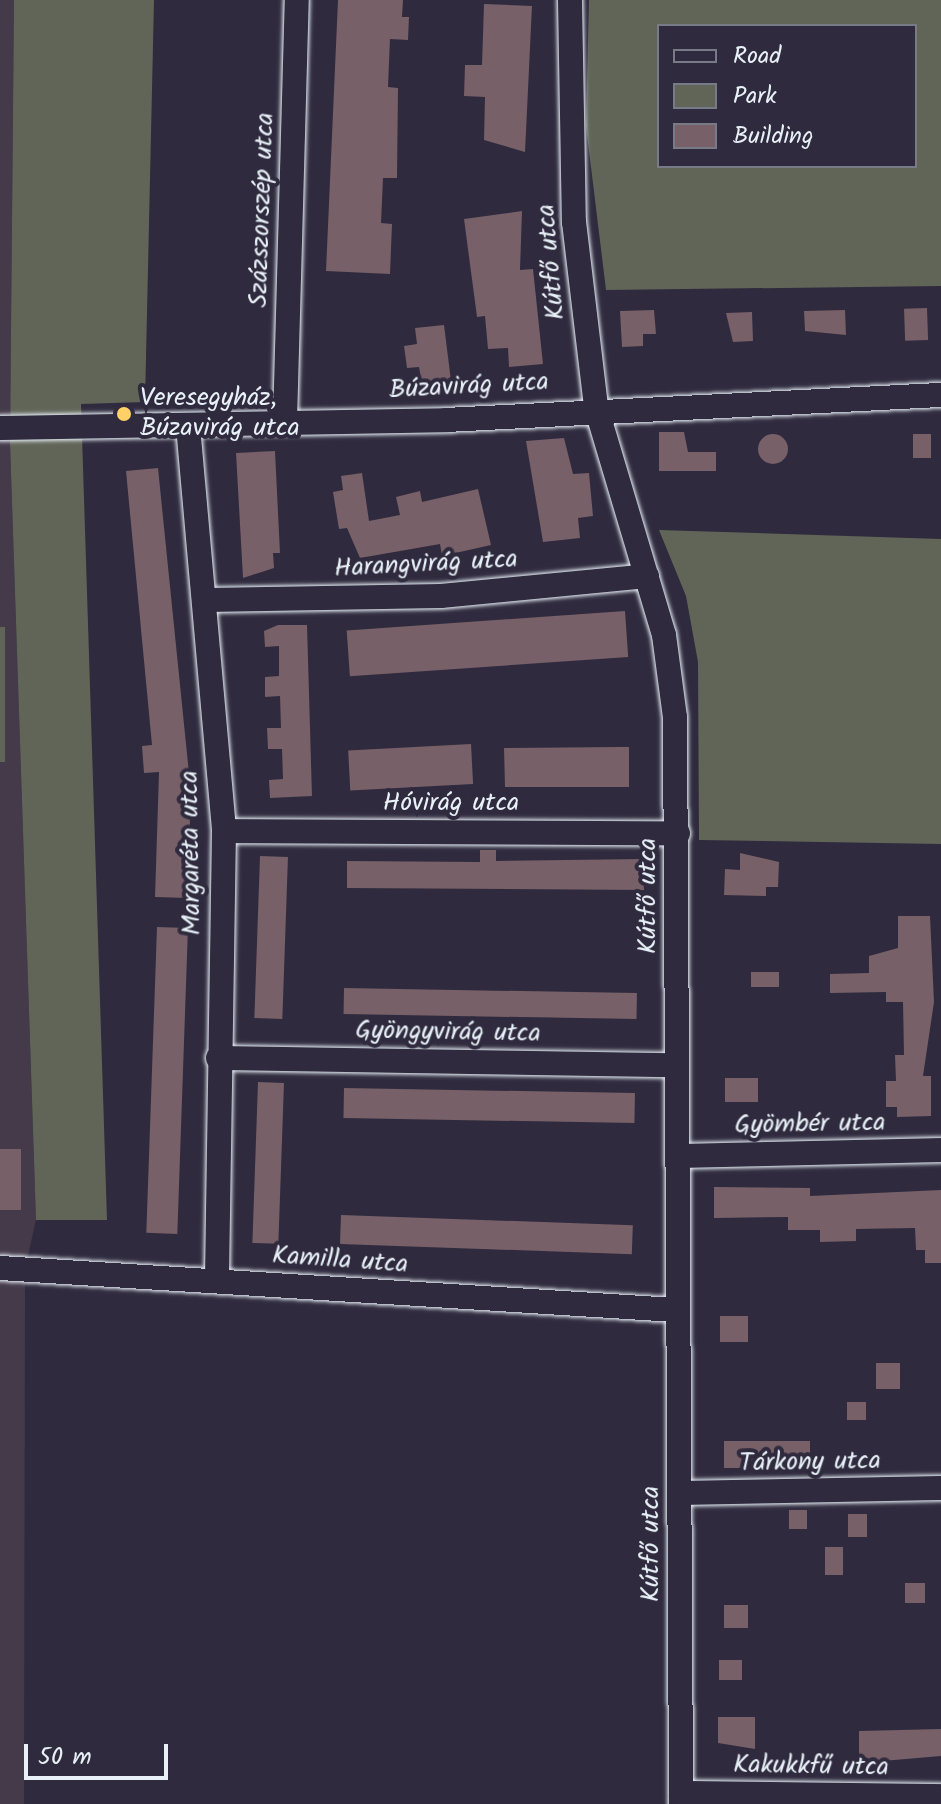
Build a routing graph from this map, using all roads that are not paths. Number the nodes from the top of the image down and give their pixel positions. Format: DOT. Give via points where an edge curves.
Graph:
graph roads {
  1 [pos="297,0"];
  2 [pos="570,0"];
  3 [pos="941,395"];
  4 [pos="596,407"];
  5 [pos="285,421"];
  6 [pos="188,426"];
  7 [pos="0,428"];
  8 [pos="647,576"];
  9 [pos="208,600"];
  10 [pos="224,831"];
  11 [pos="678,833"];
  12 [pos="218,1058"];
  13 [pos="676,1065"];
  14 [pos="941,1150"];
  15 [pos="681,1156"];
  16 [pos="0,1268"];
  17 [pos="217,1281"];
  18 [pos="676,1310"];
  19 [pos="941,1488"];
  20 [pos="680,1493"];
  21 [pos="941,1796"];
  22 [pos="681,1799"];
  1 -- 5 [label="street, Százszorszép utca"];
  2 -- 4 [label="street, Kútfő utca" via="574,222"];
  3 -- 4 [label="street, Búzavirág utca"];
  4 -- 5 [label="street, Búzavirág utca" via="446,420"];
  4 -- 8 [label="street, Kútfő utca"];
  5 -- 6 [label="street, Búzavirág utca"];
  6 -- 7 [label="street, Búzavirág utca"];
  6 -- 9 [label="street, Margaréta utca"];
  8 -- 9 [label="street, Harangvirág utca" via="441,596"];
  8 -- 11 [label="street, Kútfő utca" via="675,717"];
  9 -- 10 [label="street, Margaréta utca"];
  10 -- 11 [label="street, Hóvirág utca"];
  10 -- 12 [label="street, Margaréta utca"];
  11 -- 13 [label="street, Kútfő utca"];
  12 -- 13 [label="street, Gyöngyvirág utca"];
  12 -- 17 [label="street, Margaréta utca"];
  13 -- 15 [label="street, Kútfő utca"];
  14 -- 15 [label="street, Gyömbér utca"];
  15 -- 18 [label="street, Kútfő utca"];
  16 -- 17 [label="street, Kamilla utca"];
  17 -- 18 [label="street, Kamilla utca"];
  18 -- 20 [label="street, Kútfő utca"];
  19 -- 20 [label="street, Tárkony utca"];
  20 -- 22 [label="street, Kútfő utca"];
  21 -- 22 [label="street, Kakukkfű utca"];
}
